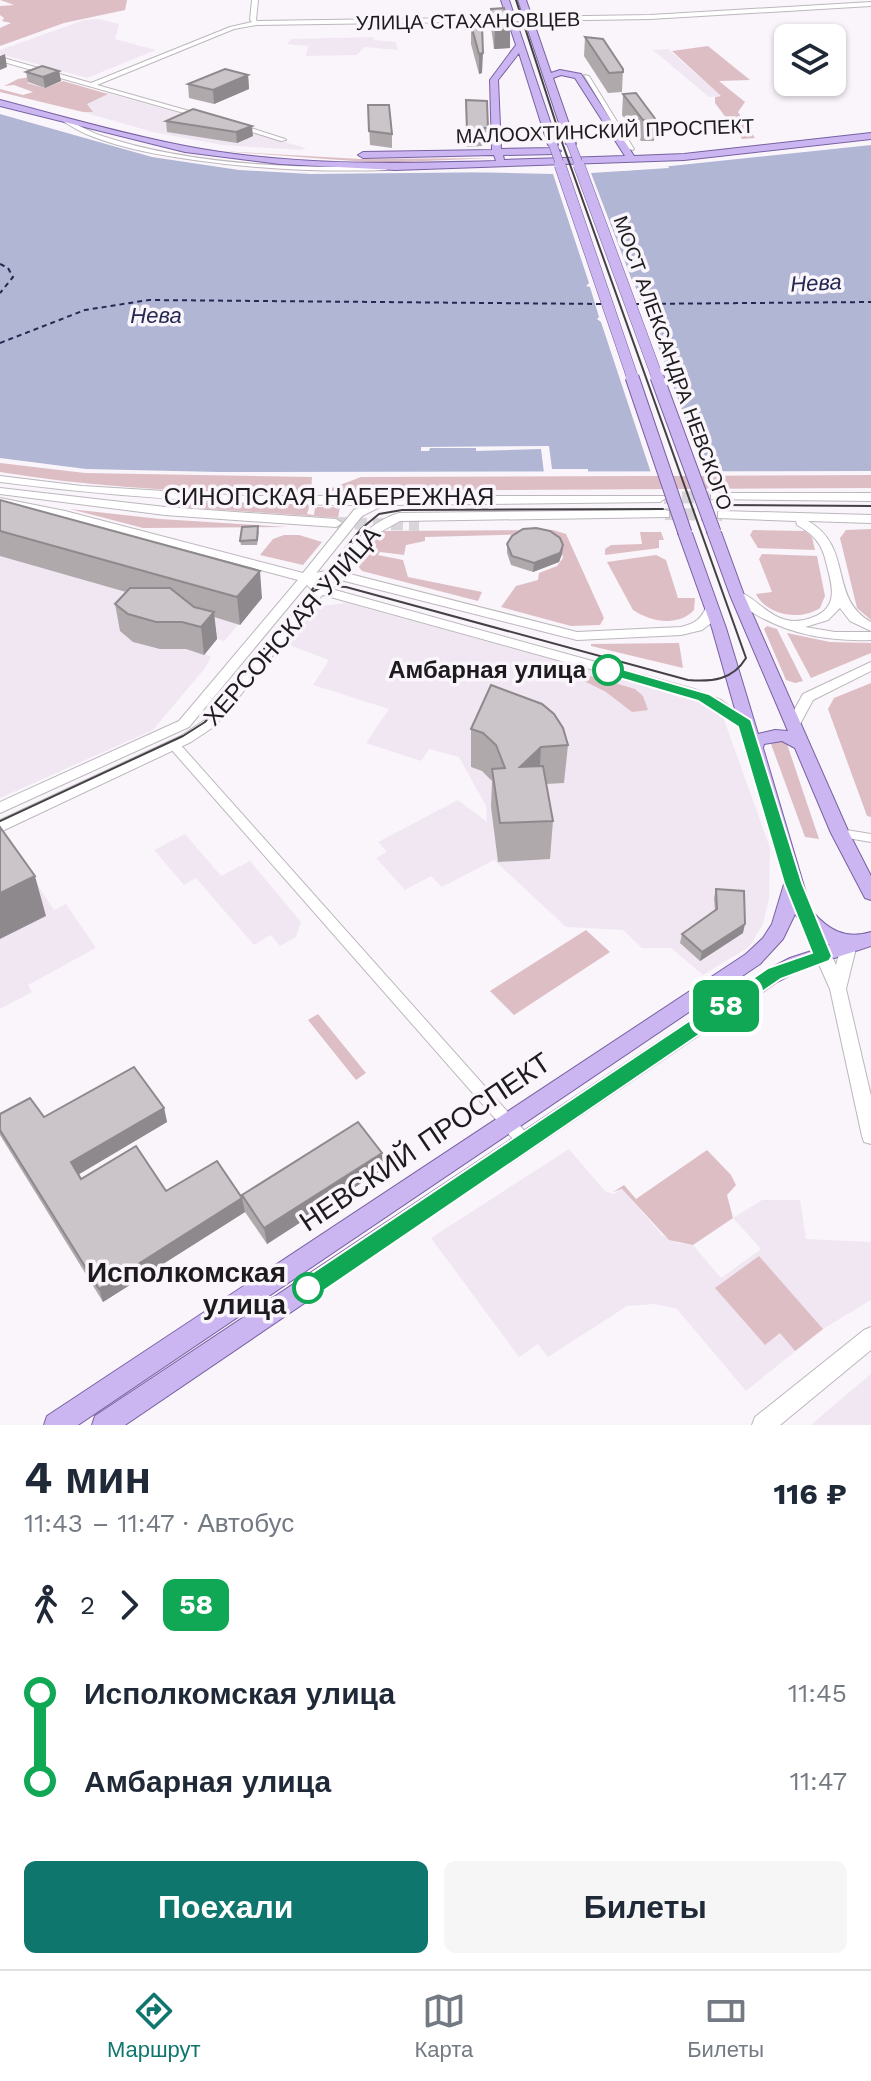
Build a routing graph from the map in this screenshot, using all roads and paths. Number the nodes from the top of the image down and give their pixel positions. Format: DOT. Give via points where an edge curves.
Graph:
graph roads {
  1 [pos="255,0"];
  2 [pos="505,0"];
  3 [pos="522,0"];
  4 [pos="871,4"];
  5 [pos="511,20"];
  6 [pos="529,20"];
  7 [pos="256,23"];
  8 [pos="519,47"];
  9 [pos="0,59"];
  10 [pos="586,76"];
  11 [pos="547,78"];
  12 [pos="91,85"];
  13 [pos="0,95"];
  14 [pos="0,103"];
  15 [pos="207,118"];
  16 [pos="222,122"];
  17 [pos="871,129"];
  18 [pos="871,136"];
  19 [pos="283,140"];
  20 [pos="501,152"];
  21 [pos="628,153"];
  22 [pos="503,164"];
  23 [pos="0,479"];
  24 [pos="715,497"];
  25 [pos="871,497"];
  26 [pos="660,498"];
  27 [pos="400,499"];
  28 [pos="1,500"];
  29 [pos="667,519"];
  30 [pos="847,519"];
  31 [pos="871,519"];
  32 [pos="416,520"];
  33 [pos="801,522"];
  34 [pos="336,523"];
  35 [pos="720,523"];
  36 [pos="828,544"];
  37 [pos="333,574"];
  38 [pos="306,578"];
  39 [pos="320,590"];
  40 [pos="840,594"];
  41 [pos="737,595"];
  42 [pos="710,603"];
  43 [pos="784,625"];
  44 [pos="871,627"];
  45 [pos="871,636"];
  46 [pos="871,666"];
  47 [pos="794,723"];
  48 [pos="745,724"];
  49 [pos="169,739"];
  50 [pos="805,748"];
  51 [pos="753,751"];
  52 [pos="0,808"];
  53 [pos="0,826"];
  54 [pos="840,833"];
  55 [pos="871,838"];
  56 [pos="793,883"];
  57 [pos="871,893"];
  58 [pos="803,912"];
  59 [pos="863,944"];
  60 [pos="822,956"];
  61 [pos="838,989"];
  62 [pos="508,1123"];
  63 [pos="871,1136"];
  64 [pos="525,1142"];
  65 [pos="871,1337"];
  66 [pos="56,1425"];
  67 [pos="104,1425"];
  68 [pos="763,1425"];
  1 -- 7 [label="street"];
  2 -- 5 [label="main road, МОСТ АЛЕКСАНДРА НЕВСКОГО"];
  3 -- 6 [label="main road, МОСТ АЛЕКСАНДРА НЕВСКОГО"];
  4 -- 6 [label="street, УЛИЦА СТАХАНОВЦЕВ"];
  5 -- 6 [label="street, УЛИЦА СТАХАНОВЦЕВ"];
  5 -- 7 [label="street, УЛИЦА СТАХАНОВЦЕВ"];
  5 -- 8 [label="main road, МОСТ АЛЕКСАНДРА НЕВСКОГО"];
  6 -- 11 [label="main road, МОСТ АЛЕКСАНДРА НЕВСКОГО"];
  7 -- 12 [label="street, УЛИЦА СТАХАНОВЦЕВ"];
  8 -- 20 [label="main road" via="494,80"];
  8 -- 42 [label="main road, МОСТ АЛЕКСАНДРА НЕВСКОГО, bridge"];
  9 -- 12 [label="street"];
  10 -- 21 [label="street"];
  11 -- 21 [label="main road" via="560,72 578,76"];
  11 -- 35 [label="main road, МОСТ АЛЕКСАНДРА НЕВСКОГО, bridge"];
  12 -- 15 [label="street"];
  13 -- 20 [label="main road, МАЛООХТИНСКИЙ ПРОСПЕКТ" via="179,142 249,150 339,155"];
  14 -- 22 [label="main road, МАЛООХТИНСКИЙ ПРОСПЕКТ" via="208,153 400,167"];
  16 -- 19 [label="street"];
  17 -- 21 [label="main road, МАЛООХТИНСКИЙ ПРОСПЕКТ" via="763,144"];
  18 -- 21 [label="main road, МАЛООХТИНСКИЙ ПРОСПЕКТ" via="765,150"];
  20 -- 21 [label="main road, МАЛООХТИНСКИЙ ПРОСПЕКТ"];
  20 -- 22 [label="main road"];
  21 -- 22 [label="main road, МАЛООХТИНСКИЙ ПРОСПЕКТ"];
  23 -- 27 [label="main road, СИНОПСКАЯ НАБЕРЕЖНАЯ" via="170,497"];
  24 -- 25 [label="main road"];
  26 -- 27 [label="main road, СИНОПСКАЯ НАБЕРЕЖНАЯ"];
  27 -- 38 [label="main road, ХЕРСОНСКАЯ УЛИЦА" via="358,513"];
  28 -- 34 [label="main road, СИНОПСКАЯ НАБЕРЕЖНАЯ"];
  28 -- 38 [label="main road, СИНОПСКАЯ НАБЕРЕЖНАЯ"];
  29 -- 32 [label="main road, СИНОПСКАЯ НАБЕРЕЖНАЯ"];
  30 -- 31 [label="main road"];
  30 -- 33 [label="main road"];
  30 -- 35 [label="main road"];
  30 -- 36 [label="main road" via="835,527"];
  32 -- 37 [label="main road, ХЕРСОНСКАЯ УЛИЦА" via="381,523"];
  33 -- 35 [label="main road"];
  33 -- 36 [label="main road" via="820,531"];
  35 -- 41 [label="main road, МОСТ АЛЕКСАНДРА НЕВСКОГО"];
  36 -- 40 [label="main road"];
  37 -- 38 [label="main road"];
  37 -- 39 [label="main road, ХЕРСОНСКАЯ УЛИЦА"];
  37 -- 42 [label="main road" via="577,636 689,629 710,617"];
  38 -- 39 [label="main road"];
  38 -- 49 [label="main road, ХЕРСОНСКАЯ УЛИЦА"];
  39 -- 48 [label="main road" via="689,692"];
  39 -- 49 [label="main road, ХЕРСОНСКАЯ УЛИЦА" via="210,723"];
  40 -- 43 [label="main road" via="836,608 820,620"];
  40 -- 44 [label="main road" via="853,617"];
  41 -- 43 [label="main road" via="758,614"];
  41 -- 47 [label="main road, МОСТ АЛЕКСАНДРА НЕВСКОГО"];
  42 -- 48 [label="main road, МОСТ АЛЕКСАНДРА НЕВСКОГО"];
  43 -- 45 [label="main road" via="830,636"];
  46 -- 47 [label="main road" via="808,697"];
  47 -- 50 [label="main road, МОСТ АЛЕКСАНДРА НЕВСКОГО"];
  48 -- 51 [label="main road, МОСТ АЛЕКСАНДРА НЕВСКОГО"];
  49 -- 52 [label="main road, ХЕРСОНСКАЯ УЛИЦА"];
  49 -- 53 [label="main road, ХЕРСОНСКАЯ УЛИЦА"];
  49 -- 62 [label="street"];
  50 -- 51 [label="main road" via="795,739 774,735 757,741"];
  50 -- 54 [label="main road, МОСТ АЛЕКСАНДРА НЕВСКОГО"];
  51 -- 56 [label="main road, МОСТ АЛЕКСАНДРА НЕВСКОГО"];
  54 -- 55 [label="street"];
  54 -- 57 [label="main road, МОСТ АЛЕКСАНДРА НЕВСКОГО"];
  56 -- 58 [label="main road, МОСТ АЛЕКСАНДРА НЕВСКОГО"];
  56 -- 62 [label="main road, НЕВСКИЙ ПРОСПЕКТ" via="784,922 760,954"];
  58 -- 59 [label="main road" via="825,936"];
  58 -- 60 [label="main road"];
  59 -- 60 [label="main road"];
  59 -- 61 [label="main road"];
  60 -- 61 [label="main road"];
  60 -- 64 [label="main road" via="774,974"];
  61 -- 63 [label="main road"];
  62 -- 64 [label="street"];
  62 -- 66 [label="main road, НЕВСКИЙ ПРОСПЕКТ"];
  64 -- 67 [label="main road"];
  65 -- 68 [label="main road"];
}
